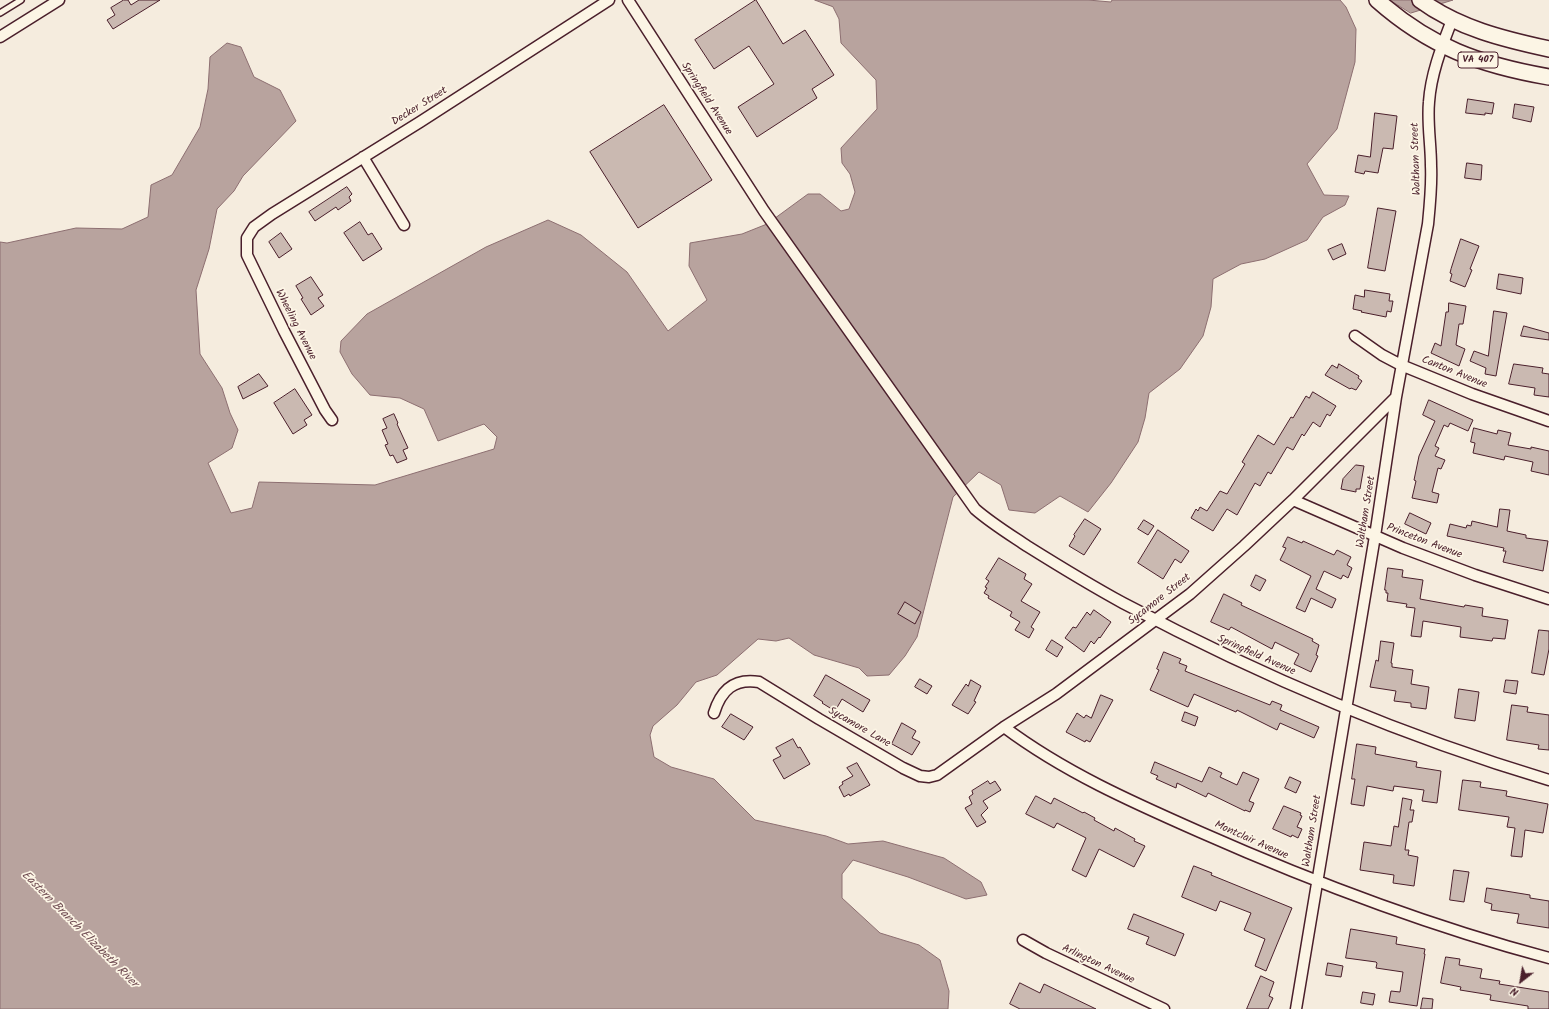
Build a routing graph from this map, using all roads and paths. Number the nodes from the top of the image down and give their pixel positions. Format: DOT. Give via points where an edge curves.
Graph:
graph roads {
  1 [pos="21,0"];
  2 [pos="59,0"];
  3 [pos="610,0"];
  4 [pos="628,0"];
  5 [pos="1377,0"];
  6 [pos="1420,0"];
  7 [pos="0,13"];
  8 [pos="1452,20"];
  9 [pos="0,37"];
  10 [pos="1442,45"];
  11 [pos="1549,49"];
  12 [pos="1549,77"];
  13 [pos="363,157"];
  14 [pos="404,224"];
  15 [pos="247,238"];
  16 [pos="1355,336"];
  17 [pos="1401,365"];
  18 [pos="1396,397"];
  19 [pos="332,420"];
  20 [pos="1549,421"];
  21 [pos="1293,500"];
  22 [pos="1375,536"];
  23 [pos="1549,599"];
  24 [pos="1155,620"];
  25 [pos="1346,708"];
  26 [pos="714,713"];
  27 [pos="1004,727"];
  28 [pos="910,771"];
  29 [pos="1549,780"];
  30 [pos="1317,882"];
  31 [pos="1023,940"];
  32 [pos="1549,958"];
  33 [pos="1164,1009"];
  34 [pos="1296,1009"];
  1 -- 7 [label="lane"];
  2 -- 9 [label="street"];
  3 -- 13 [label="street, Decker Street"];
  4 -- 24 [label="street, Springfield Avenue" via="764,210 975,509 986,519 1060,567"];
  5 -- 10 [label="main road, VA 407" via="1398,18"];
  6 -- 8 [label="main road, VA 407"];
  8 -- 10 [label="street, Waltham Street"];
  8 -- 11 [label="main road, VA 407" via="1508,40"];
  10 -- 12 [label="main road, VA 407" via="1493,65"];
  10 -- 17 [label="street, Waltham Street" via="1429,100 1431,194 1428,224"];
  13 -- 14 [label="street"];
  13 -- 15 [label="street, Decker Street" via="272,214 254,227"];
  15 -- 19 [label="street, Wheeling Avenue" via="246,255"];
  16 -- 17 [label="street, Canton Avenue"];
  17 -- 18 [label="street, Waltham Street"];
  17 -- 20 [label="street, Canton Avenue"];
  18 -- 21 [label="street, Sycamore Street"];
  18 -- 22 [label="street, Waltham Street"];
  21 -- 22 [label="street, Princeton Avenue"];
  21 -- 24 [label="street, Sycamore Street" via="1196,589"];
  22 -- 23 [label="street, Princeton Avenue" via="1475,575"];
  22 -- 25 [label="street, Waltham Street"];
  24 -- 25 [label="street, Springfield Avenue" via="1217,651"];
  24 -- 27 [label="street, Sycamore Street" via="1056,694"];
  25 -- 29 [label="street, Springfield Avenue" via="1496,764"];
  25 -- 30 [label="street, Waltham Street"];
  26 -- 28 [label="street, Sycamore Lane" via="725,691 749,680 759,682"];
  27 -- 28 [label="street, Sycamore Street" via="937,775 920,776"];
  27 -- 30 [label="street, Montclair Avenue" via="1050,759 1087,780"];
  30 -- 32 [label="street, Montclair Avenue" via="1456,931"];
  30 -- 34 [label="street, Waltham Street"];
  31 -- 33 [label="street, Arlington Avenue"];
}
